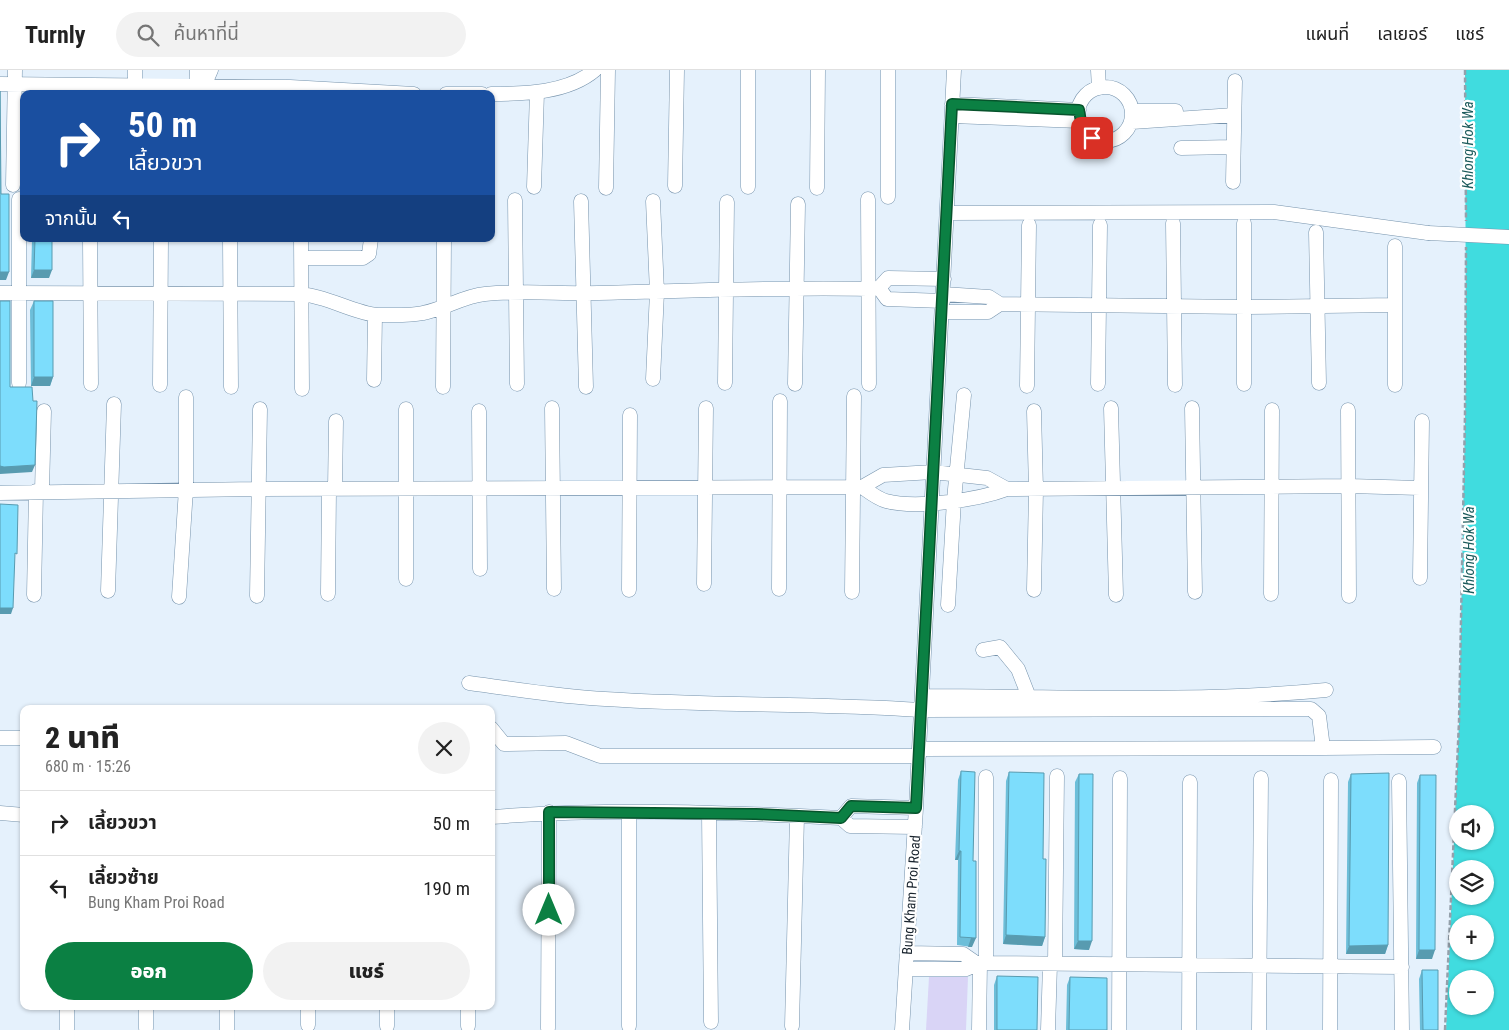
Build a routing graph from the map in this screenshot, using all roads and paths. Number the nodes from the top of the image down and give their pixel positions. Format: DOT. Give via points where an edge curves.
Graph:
graph roads {
  1 [pos="74,70"];
  2 [pos="135,70"];
  3 [pos="196,70"];
  4 [pos="212,70"];
  5 [pos="595,70"];
  6 [pos="608,70"];
  7 [pos="677,70"];
  8 [pos="748,70"];
  9 [pos="818,70"];
  10 [pos="888,70"];
  11 [pos="954,70"];
  12 [pos="1098,70"];
  13 [pos="1465,70"];
  14 [pos="15,77"];
  15 [pos="1235,81"];
  16 [pos="0,84"];
  17 [pos="1099,88"];
  18 [pos="74,89"];
  19 [pos="135,89"];
  20 [pos="199,89"];
  21 [pos="259,90"];
  22 [pos="537,92"];
  23 [pos="495,94"];
  24 [pos="952,110"];
  25 [pos="1234,115"];
  26 [pos="1079,116"];
  27 [pos="1132,116"];
  28 [pos="1233,147"];
  29 [pos="1181,148"];
  30 [pos="1232,182"];
  31 [pos="14,185"];
  32 [pos="676,186"];
  33 [pos="534,187"];
  34 [pos="748,187"];
  35 [pos="606,188"];
  36 [pos="817,188"];
  37 [pos="888,197"];
  38 [pos="868,199"];
  39 [pos="19,200"];
  40 [pos="514,200"];
  41 [pos="581,201"];
  42 [pos="653,201"];
  43 [pos="726,202"];
  44 [pos="798,204"];
  45 [pos="947,212"];
  46 [pos="1466,222"];
  47 [pos="1173,223"];
  48 [pos="1244,223"];
  49 [pos="1029,225"];
  50 [pos="1100,225"];
  51 [pos="1316,232"];
  52 [pos="1509,237"];
  53 [pos="90,242"];
  54 [pos="161,242"];
  55 [pos="230,242"];
  56 [pos="302,242"];
  57 [pos="371,242"];
  58 [pos="444,242"];
  59 [pos="1466,242"];
  60 [pos="1395,246"];
  61 [pos="302,258"];
  62 [pos="944,279"];
  63 [pos="797,288"];
  64 [pos="873,289"];
  65 [pos="726,290"];
  66 [pos="231,292"];
  67 [pos="516,292"];
  68 [pos="657,292"];
  69 [pos="0,293"];
  70 [pos="19,293"];
  71 [pos="90,293"];
  72 [pos="160,293"];
  73 [pos="301,294"];
  74 [pos="584,294"];
  75 [pos="943,302"];
  76 [pos="1029,304"];
  77 [pos="1098,304"];
  78 [pos="1395,305"];
  79 [pos="1173,306"];
  80 [pos="442,307"];
  81 [pos="1246,307"];
  82 [pos="1317,307"];
  83 [pos="375,315"];
  84 [pos="653,379"];
  85 [pos="374,380"];
  86 [pos="18,382"];
  87 [pos="725,382"];
  88 [pos="1319,383"];
  89 [pos="91,384"];
  90 [pos="517,384"];
  91 [pos="795,384"];
  92 [pos="869,384"];
  93 [pos="1098,384"];
  94 [pos="1244,384"];
  95 [pos="160,385"];
  96 [pos="1175,385"];
  97 [pos="1395,385"];
  98 [pos="231,386"];
  99 [pos="1028,386"];
  100 [pos="443,387"];
  101 [pos="586,387"];
  102 [pos="302,389"];
  103 [pos="964,395"];
  104 [pos="854,396"];
  105 [pos="186,397"];
  106 [pos="780,401"];
  107 [pos="114,404"];
  108 [pos="552,408"];
  109 [pos="706,408"];
  110 [pos="1111,408"];
  111 [pos="1192,408"];
  112 [pos="260,409"];
  113 [pos="406,410"];
  114 [pos="1272,410"];
  115 [pos="1348,410"];
  116 [pos="44,411"];
  117 [pos="479,411"];
  118 [pos="1034,411"];
  119 [pos="630,415"];
  120 [pos="336,421"];
  121 [pos="1422,421"];
  122 [pos="934,472"];
  123 [pos="956,474"];
  124 [pos="1350,486"];
  125 [pos="1271,487"];
  126 [pos="258,488"];
  127 [pos="553,488"];
  128 [pos="630,488"];
  129 [pos="704,488"];
  130 [pos="780,488"];
  131 [pos="858,488"];
  132 [pos="1195,488"];
  133 [pos="1420,488"];
  134 [pos="186,489"];
  135 [pos="332,489"];
  136 [pos="406,489"];
  137 [pos="479,489"];
  138 [pos="1007,489"];
  139 [pos="1114,489"];
  140 [pos="112,490"];
  141 [pos="1036,490"];
  142 [pos="39,491"];
  143 [pos="0,493"];
  144 [pos="954,500"];
  145 [pos="932,503"];
  146 [pos="480,569"];
  147 [pos="1420,578"];
  148 [pos="406,579"];
  149 [pos="704,584"];
  150 [pos="554,589"];
  151 [pos="778,589"];
  152 [pos="629,590"];
  153 [pos="1034,590"];
  154 [pos="108,591"];
  155 [pos="852,592"];
  156 [pos="1195,592"];
  157 [pos="328,594"];
  158 [pos="1271,594"];
  159 [pos="34,595"];
  160 [pos="1116,595"];
  161 [pos="257,596"];
  162 [pos="1349,596"];
  163 [pos="179,597"];
  164 [pos="948,605"];
  165 [pos="983,650"];
  166 [pos="469,683"];
  167 [pos="1326,690"];
  168 [pos="1029,697"];
  169 [pos="922,703"];
  170 [pos="495,733"];
  171 [pos="0,738"];
  172 [pos="20,738"];
  173 [pos="1434,747"];
  174 [pos="1323,748"];
  175 [pos="919,752"];
  176 [pos="1057,776"];
  177 [pos="986,777"];
  178 [pos="1120,778"];
  179 [pos="1261,778"];
  180 [pos="1331,780"];
  181 [pos="1400,781"];
  182 [pos="1190,782"];
  183 [pos="916,808"];
  184 [pos="549,812"];
  185 [pos="629,813"];
  186 [pos="709,813"];
  187 [pos="0,814"];
  188 [pos="20,815"];
  189 [pos="796,816"];
  190 [pos="495,817"];
  191 [pos="841,818"];
  192 [pos="915,827"];
  193 [pos="907,953"];
  194 [pos="980,963"];
  195 [pos="1053,964"];
  196 [pos="1119,964"];
  197 [pos="1190,965"];
  198 [pos="1259,965"];
  199 [pos="1330,966"];
  200 [pos="1402,967"];
  201 [pos="906,969"];
  202 [pos="67,1010"];
  203 [pos="146,1010"];
  204 [pos="227,1010"];
  205 [pos="308,1010"];
  206 [pos="387,1010"];
  207 [pos="468,1010"];
  208 [pos="711,1022"];
  209 [pos="308,1025"];
  210 [pos="387,1026"];
  211 [pos="468,1026"];
  212 [pos="628,1026"];
  213 [pos="792,1026"];
  214 [pos="67,1028"];
  215 [pos="146,1028"];
  216 [pos="548,1028"];
  217 [pos="227,1029"];
  218 [pos="902,1030"];
  219 [pos="979,1030"];
  220 [pos="1048,1030"];
  221 [pos="1119,1030"];
  222 [pos="1189,1030"];
  223 [pos="1260,1030"];
  224 [pos="1330,1030"];
  225 [pos="1402,1030"];
  226 [pos="1445,1030"];
  1 -- 18 [label="street"];
  2 -- 19 [label="street"];
  3 -- 20 [label="street"];
  4 -- 20 [label="street"];
  5 -- 22 [label="street" via="574,83"];
  6 -- 35 [label="street"];
  7 -- 32 [label="street"];
  8 -- 34 [label="street"];
  9 -- 36 [label="street"];
  10 -- 37 [label="street"];
  11 -- 24 [label="street, Bung Kham Proi Road"];
  12 -- 17 [label="street"];
  13 -- 46 [label="path"];
  14 -- 16 [label="street"];
  14 -- 18 [label="street"];
  14 -- 31 [label="street"];
  15 -- 25 [label="street"];
  17 -- 26 [label="street" via="1086,95"];
  17 -- 27 [label="street" via="1119,90 1129,101"];
  18 -- 19 [label="street"];
  19 -- 20 [label="street"];
  20 -- 21 [label="street"];
  22 -- 23 [label="street"];
  22 -- 33 [label="street"];
  24 -- 26 [label="street"];
  24 -- 45 [label="street, Bung Kham Proi Road"];
  25 -- 27 [label="street" via="1215,116 1208,112"];
  25 -- 28 [label="street"];
  26 -- 27 [label="street" via="1086,134 1105,142 1125,134"];
  28 -- 29 [label="street"];
  28 -- 30 [label="street"];
  38 -- 64 [label="street"];
  39 -- 70 [label="street"];
  40 -- 67 [label="street"];
  41 -- 74 [label="street"];
  42 -- 68 [label="street"];
  43 -- 65 [label="street"];
  44 -- 63 [label="street"];
  45 -- 52 [label="street, bridge" via="1274,212 1428,233"];
  45 -- 62 [label="street, Bung Kham Proi Road"];
  47 -- 79 [label="street"];
  48 -- 81 [label="street"];
  49 -- 76 [label="street"];
  50 -- 77 [label="street"];
  51 -- 82 [label="street"];
  53 -- 71 [label="street"];
  54 -- 72 [label="street"];
  55 -- 66 [label="street"];
  56 -- 61 [label="street"];
  57 -- 61 [label="street" via="369,254 363,258"];
  58 -- 80 [label="street"];
  59 -- 226 [label="path" via="1459,722"];
  60 -- 78 [label="street"];
  61 -- 73 [label="street"];
  62 -- 64 [label="street" via="888,278"];
  62 -- 75 [label="street, Bung Kham Proi Road"];
  63 -- 64 [label="street"];
  63 -- 65 [label="street"];
  63 -- 91 [label="street"];
  64 -- 75 [label="street" via="887,299"];
  64 -- 92 [label="street"];
  65 -- 68 [label="street"];
  65 -- 87 [label="street"];
  66 -- 72 [label="street"];
  66 -- 73 [label="street"];
  66 -- 98 [label="street"];
  67 -- 74 [label="street"];
  67 -- 80 [label="street" via="470,296"];
  67 -- 90 [label="street"];
  68 -- 74 [label="street"];
  68 -- 84 [label="street"];
  69 -- 70 [label="street"];
  70 -- 71 [label="street"];
  70 -- 86 [label="street"];
  71 -- 72 [label="street"];
  71 -- 89 [label="street"];
  72 -- 95 [label="street"];
  73 -- 83 [label="street"];
  73 -- 102 [label="street"];
  74 -- 101 [label="street"];
  75 -- 76 [label="street" via="988,312 1000,304"];
  75 -- 122 [label="street, Bung Kham Proi Road"];
  76 -- 77 [label="street"];
  76 -- 99 [label="street"];
  77 -- 79 [label="street"];
  77 -- 93 [label="street"];
  78 -- 82 [label="street"];
  78 -- 97 [label="street"];
  79 -- 81 [label="street"];
  79 -- 96 [label="street"];
  80 -- 83 [label="street" via="423,313"];
  80 -- 100 [label="street"];
  81 -- 82 [label="street"];
  81 -- 94 [label="street"];
  82 -- 88 [label="street"];
  83 -- 85 [label="street"];
  103 -- 123 [label="street"];
  104 -- 131 [label="street"];
  105 -- 134 [label="street"];
  106 -- 130 [label="street"];
  107 -- 140 [label="street"];
  108 -- 127 [label="street"];
  109 -- 129 [label="street"];
  110 -- 139 [label="street"];
  111 -- 132 [label="street"];
  112 -- 126 [label="street"];
  113 -- 136 [label="street"];
  114 -- 125 [label="street"];
  115 -- 124 [label="street"];
  116 -- 142 [label="street"];
  117 -- 137 [label="street"];
  118 -- 141 [label="street"];
  119 -- 128 [label="street"];
  120 -- 135 [label="street"];
  121 -- 133 [label="street"];
  122 -- 123 [label="street"];
  122 -- 131 [label="street" via="883,476"];
  122 -- 145 [label="street, Bung Kham Proi Road"];
  123 -- 138 [label="street" via="987,478"];
  123 -- 144 [label="street"];
  124 -- 125 [label="street"];
  124 -- 133 [label="street"];
  124 -- 162 [label="street"];
  125 -- 132 [label="street"];
  125 -- 158 [label="street"];
  126 -- 134 [label="street"];
  126 -- 135 [label="street"];
  126 -- 161 [label="street"];
  127 -- 128 [label="street"];
  127 -- 137 [label="street"];
  127 -- 150 [label="street"];
  128 -- 129 [label="street"];
  128 -- 152 [label="street"];
  129 -- 130 [label="street"];
  129 -- 149 [label="street"];
  130 -- 131 [label="street"];
  130 -- 151 [label="street"];
  131 -- 145 [label="street" via="885,501"];
  131 -- 155 [label="street"];
  132 -- 139 [label="street"];
  132 -- 156 [label="street"];
  133 -- 147 [label="street"];
  134 -- 140 [label="street"];
  134 -- 163 [label="street"];
  135 -- 136 [label="street"];
  135 -- 157 [label="street"];
  136 -- 137 [label="street"];
  136 -- 148 [label="street"];
  137 -- 146 [label="street"];
  138 -- 141 [label="street"];
  138 -- 144 [label="street" via="984,498"];
  139 -- 141 [label="street"];
  139 -- 160 [label="street"];
  140 -- 142 [label="street"];
  140 -- 154 [label="street"];
  141 -- 153 [label="street"];
  142 -- 143 [label="street"];
  142 -- 159 [label="street"];
  144 -- 145 [label="street"];
  144 -- 164 [label="street"];
  145 -- 169 [label="street, Bung Kham Proi Road"];
  165 -- 168 [label="street" via="1000,647 1018,669"];
  166 -- 169 [label="street" via="604,699 851,706"];
  167 -- 168 [label="street" via="1270,696"];
  168 -- 169 [label="street"];
  169 -- 174 [label="street" via="1311,709 1320,716"];
  169 -- 175 [label="street, Bung Kham Proi Road"];
  170 -- 175 [label="street" via="504,744 566,743 600,756"];
  171 -- 172 [label="street"];
  173 -- 174 [label="street"];
  174 -- 175 [label="street"];
  175 -- 183 [label="street, Bung Kham Proi Road"];
  176 -- 195 [label="street"];
  177 -- 194 [label="street"];
  178 -- 196 [label="street"];
  179 -- 198 [label="street"];
  180 -- 199 [label="street"];
  181 -- 200 [label="street"];
  182 -- 197 [label="street"];
  183 -- 191 [label="street" via="851,806"];
  183 -- 192 [label="street, Bung Kham Proi Road"];
  184 -- 185 [label="street"];
  184 -- 190 [label="street"];
  184 -- 216 [label="street"];
  185 -- 186 [label="street"];
  185 -- 212 [label="street"];
  186 -- 189 [label="street"];
  186 -- 208 [label="street"];
  187 -- 188 [label="street"];
  189 -- 191 [label="street"];
  189 -- 213 [label="street"];
  191 -- 192 [label="street" via="850,826"];
  192 -- 193 [label="street, Bung Kham Proi Road"];
  193 -- 194 [label="street" via="964,954"];
  193 -- 201 [label="street, Bung Kham Proi Road"];
  194 -- 195 [label="street"];
  194 -- 201 [label="street" via="966,969"];
  194 -- 219 [label="street"];
  195 -- 196 [label="street"];
  195 -- 220 [label="street"];
  196 -- 197 [label="street"];
  196 -- 221 [label="street"];
  197 -- 198 [label="street"];
  197 -- 222 [label="street"];
  198 -- 199 [label="street"];
  198 -- 223 [label="street"];
  199 -- 200 [label="street"];
  199 -- 224 [label="street"];
  200 -- 225 [label="street"];
  201 -- 218 [label="street, Bung Kham Proi Road"];
  202 -- 214 [label="street"];
  203 -- 215 [label="street"];
  204 -- 217 [label="street"];
  205 -- 209 [label="street"];
  206 -- 210 [label="street"];
  207 -- 211 [label="street"];
}
